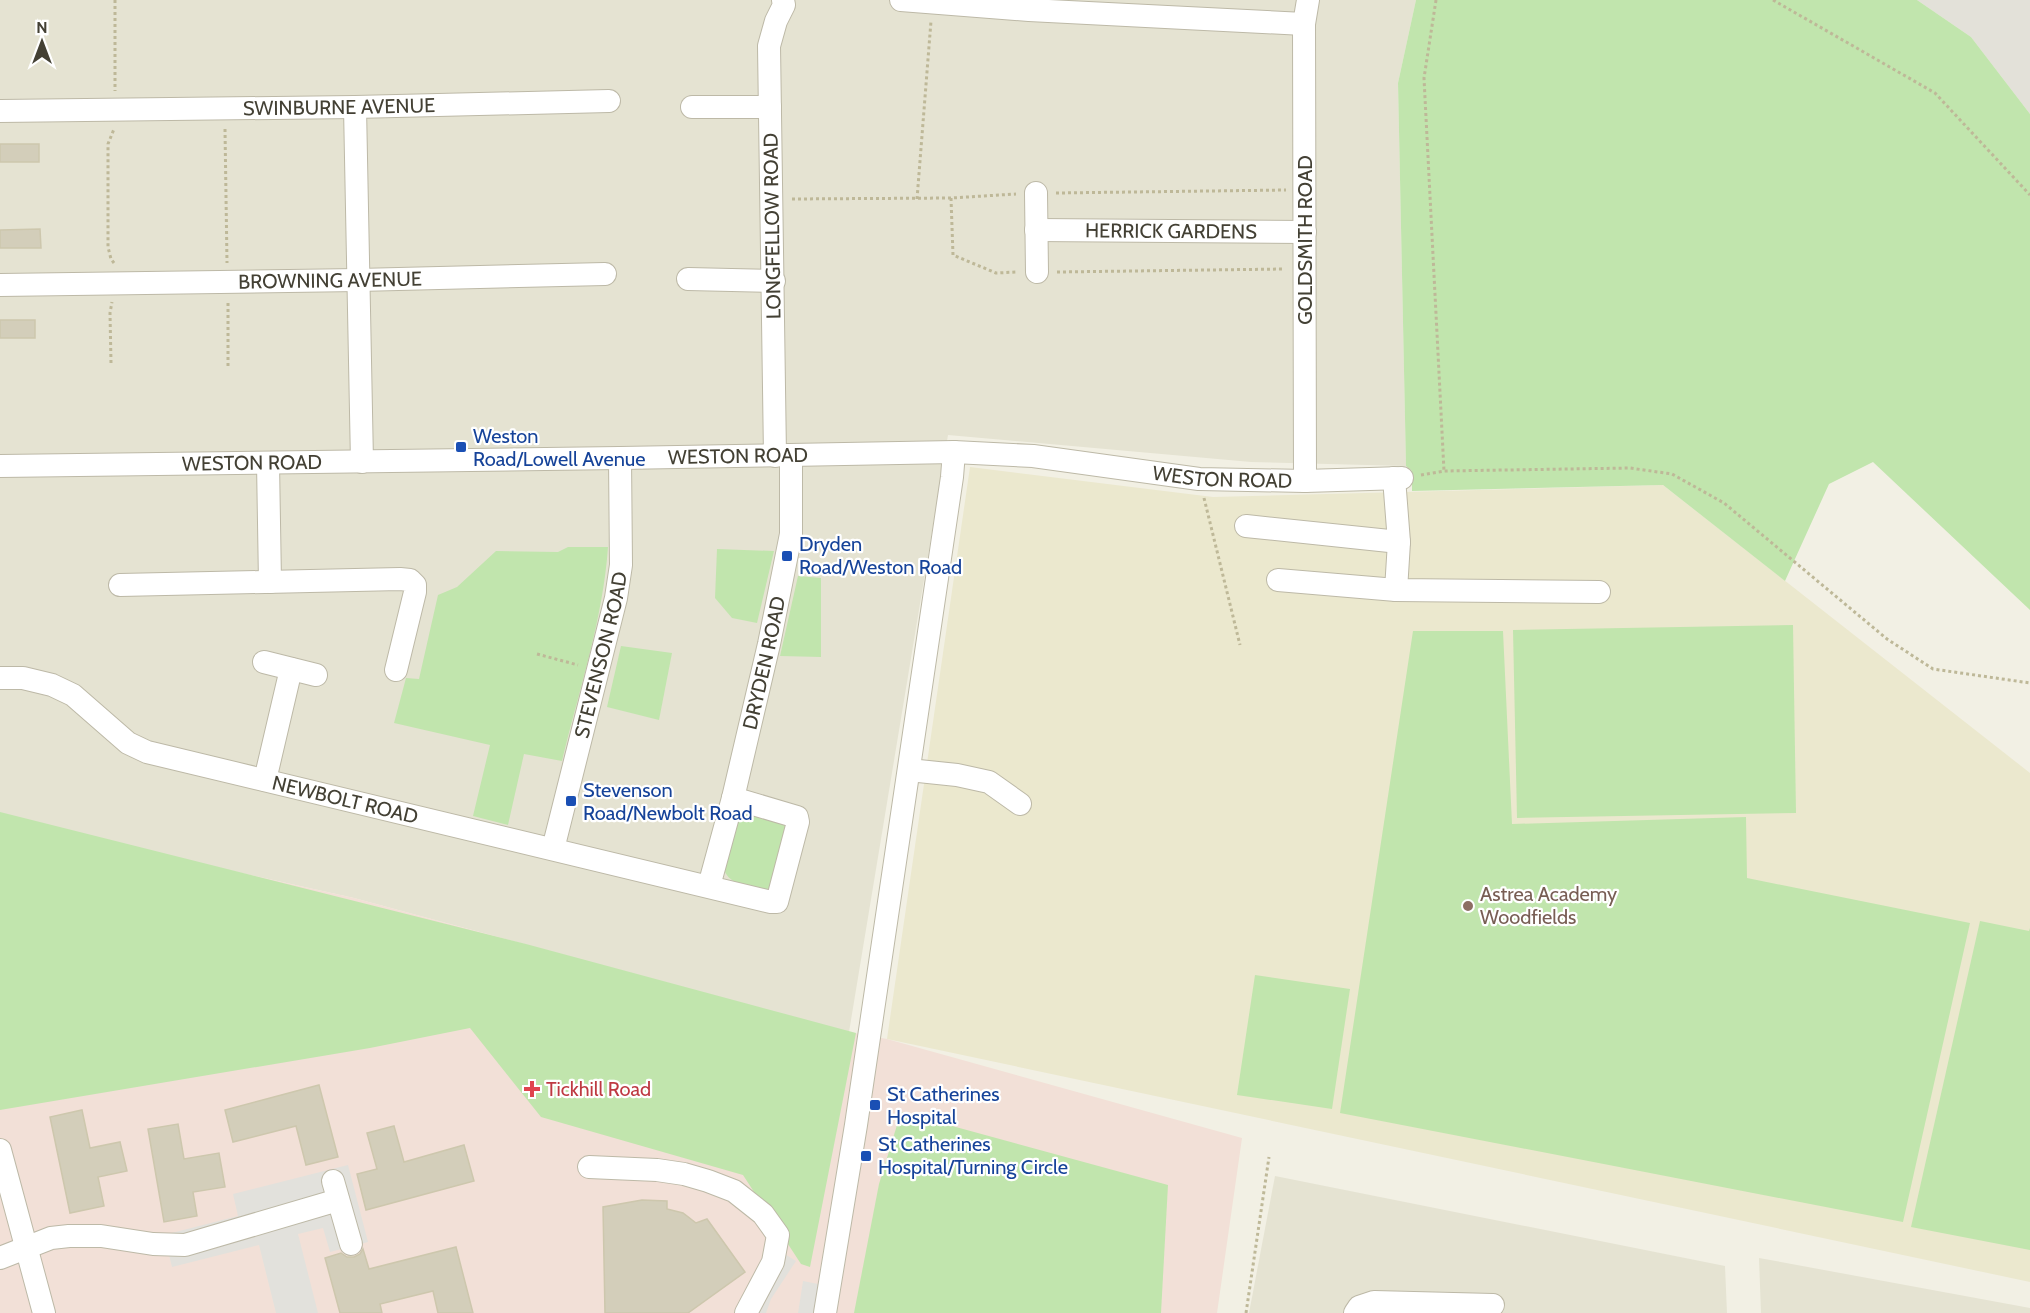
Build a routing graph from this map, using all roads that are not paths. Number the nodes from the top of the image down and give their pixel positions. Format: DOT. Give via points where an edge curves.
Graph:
graph roads {
  1 [pos="901,0"];
  2 [pos="1308,0"];
  3 [pos="788,2"];
  4 [pos="1029,5"];
  5 [pos="1304,24"];
  6 [pos="609,101"];
  7 [pos="355,107"];
  8 [pos="692,107"];
  9 [pos="770,107"];
  10 [pos="0,111"];
  11 [pos="1036,193"];
  12 [pos="1036,230"];
  13 [pos="1305,232"];
  14 [pos="1037,272"];
  15 [pos="605,274"];
  16 [pos="688,279"];
  17 [pos="358,280"];
  18 [pos="774,281"];
  19 [pos="0,285"];
  20 [pos="954,452"];
  21 [pos="783,456"];
  22 [pos="620,459"];
  23 [pos="362,462"];
  24 [pos="268,463"];
  25 [pos="0,466"];
  26 [pos="1305,481"];
  27 [pos="1246,526"];
  28 [pos="1399,542"];
  29 [pos="1278,580"];
  30 [pos="270,582"];
  31 [pos="120,585"];
  32 [pos="1396,590"];
  33 [pos="1599,592"];
  34 [pos="264,662"];
  35 [pos="291,669"];
  36 [pos="396,670"];
  37 [pos="316,675"];
  38 [pos="0,678"];
  39 [pos="909,770"];
  40 [pos="265,780"];
  41 [pos="733,798"];
  42 [pos="1020,804"];
  43 [pos="553,849"];
  44 [pos="709,886"];
  45 [pos="0,1150"];
  46 [pos="589,1167"];
  47 [pos="351,1244"];
  48 [pos="26,1247"];
  49 [pos="0,1258"];
  50 [pos="1493,1305"];
  51 [pos="44,1313"];
  52 [pos="746,1313"];
  53 [pos="825,1313"];
  54 [pos="1355,1313"];
  1 -- 4 [label="street"];
  2 -- 5 [label="street, GOLDSMITH ROAD"];
  3 -- 9 [label="street, LONGFELLOW ROAD" via="776,21 769,46"];
  4 -- 5 [label="street"];
  5 -- 13 [label="street, GOLDSMITH ROAD"];
  6 -- 7 [label="street, SWINBURNE AVENUE"];
  7 -- 10 [label="street, SWINBURNE AVENUE"];
  7 -- 17 [label="street"];
  8 -- 9 [label="street"];
  9 -- 18 [label="street, LONGFELLOW ROAD"];
  11 -- 12 [label="street"];
  12 -- 13 [label="street, HERRICK GARDENS"];
  12 -- 14 [label="street"];
  13 -- 26 [label="street, GOLDSMITH ROAD"];
  15 -- 17 [label="street, BROWNING AVENUE"];
  16 -- 18 [label="street"];
  17 -- 19 [label="street, BROWNING AVENUE"];
  17 -- 23 [label="street"];
  18 -- 21 [label="street, LONGFELLOW ROAD"];
  20 -- 21 [label="street, WESTON ROAD"];
  20 -- 26 [label="street, WESTON ROAD" via="1033,456 1199,479"];
  20 -- 39 [label="street"];
  21 -- 22 [label="street, WESTON ROAD"];
  21 -- 41 [label="street, DRYDEN ROAD" via="791,534"];
  22 -- 23 [label="street, WESTON ROAD"];
  22 -- 43 [label="street, STEVENSON ROAD" via="621,565 616,598"];
  23 -- 24 [label="street, WESTON ROAD"];
  24 -- 25 [label="street, WESTON ROAD"];
  24 -- 30 [label="street"];
  26 -- 28 [label="street, WESTON ROAD" via="1398,478"];
  27 -- 28 [label="street"];
  28 -- 32 [label="street"];
  29 -- 32 [label="street"];
  30 -- 31 [label="street"];
  30 -- 36 [label="street" via="410,580 415,592"];
  32 -- 33 [label="street"];
  34 -- 35 [label="street"];
  35 -- 37 [label="street"];
  35 -- 40 [label="street"];
  38 -- 40 [label="street, NEWBOLT ROAD" via="23,678 73,695 128,742 147,752"];
  39 -- 42 [label="street" via="989,782"];
  39 -- 53 [label="street"];
  40 -- 43 [label="street, NEWBOLT ROAD"];
  41 -- 44 [label="street, DRYDEN ROAD"];
  41 -- 44 [label="street" via="797,817 780,898 771,902"];
  43 -- 44 [label="street, NEWBOLT ROAD"];
  45 -- 48 [label="street"];
  46 -- 52 [label="street" via="684,1174 734,1191 763,1214 778,1235 772,1262"];
  47 -- 48 [label="street" via="336,1191 185,1245 83,1235 51,1238"];
  48 -- 49 [label="street"];
  48 -- 51 [label="street"];
  50 -- 54 [label="street" via="1374,1302 1359,1307"];
}
